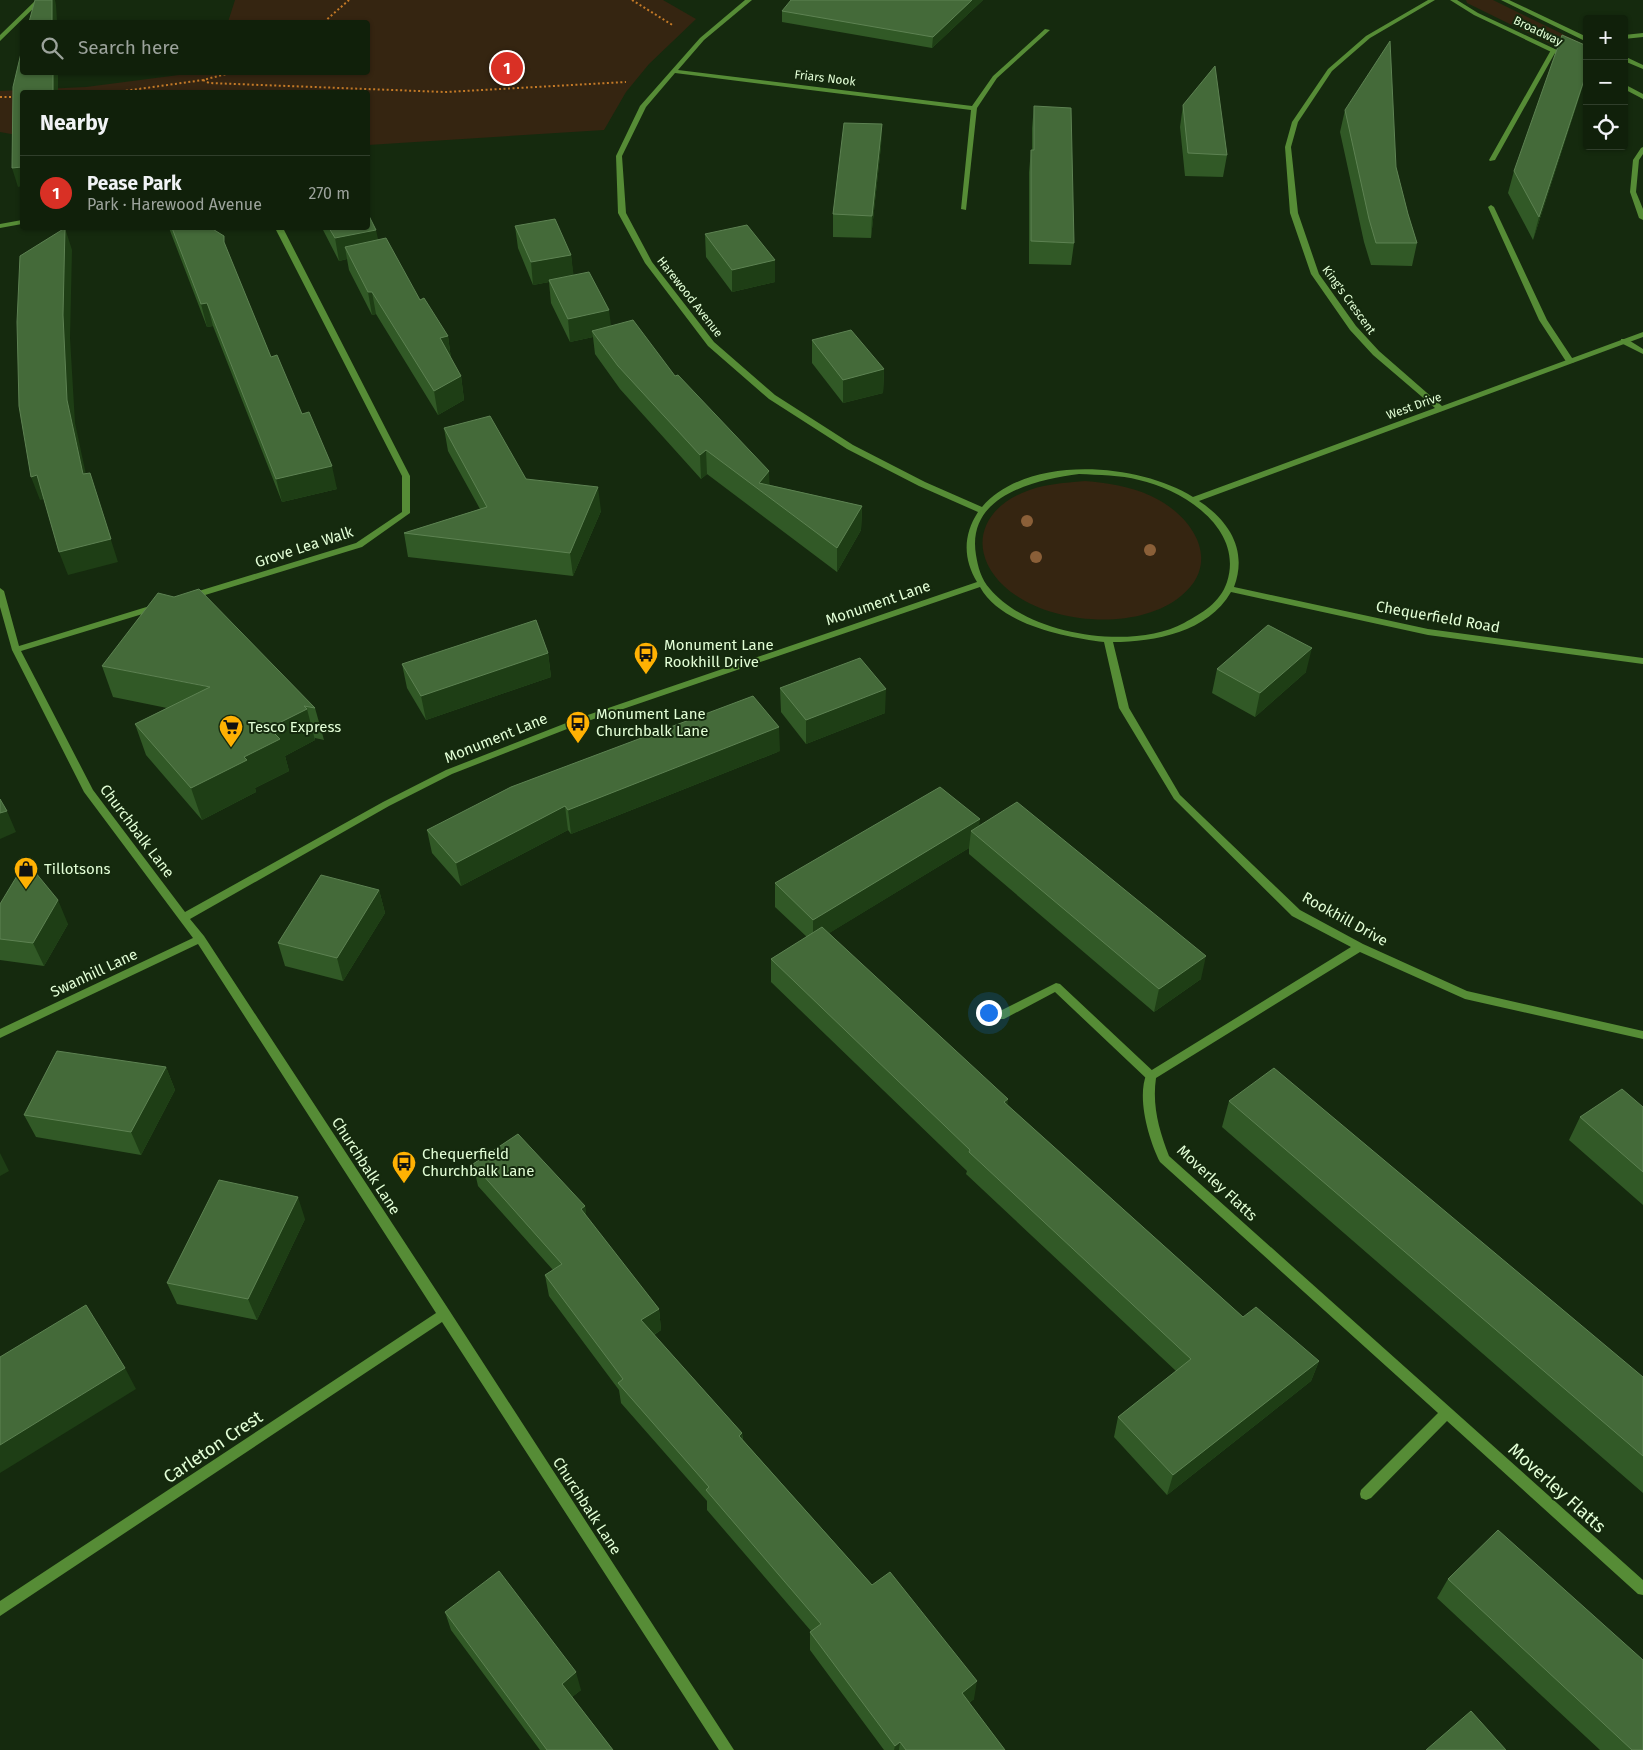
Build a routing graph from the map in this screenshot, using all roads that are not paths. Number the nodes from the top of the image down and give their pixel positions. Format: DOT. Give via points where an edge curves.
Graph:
graph roads {
  1 [pos="39,0"];
  2 [pos="749,0"];
  3 [pos="1432,0"];
  4 [pos="1453,0"];
  5 [pos="1504,0"];
  6 [pos="1047,30"];
  7 [pos="1643,35"];
  8 [pos="1628,37"];
  9 [pos="1583,38"];
  10 [pos="0,39"];
  11 [pos="1553,51"];
  12 [pos="1628,60"];
  13 [pos="1583,66"];
  14 [pos="1643,67"];
  15 [pos="673,71"];
  16 [pos="1628,88"];
  17 [pos="1643,97"];
  18 [pos="974,108"];
  19 [pos="1643,150"];
  20 [pos="1492,160"];
  21 [pos="1492,207"];
  22 [pos="964,209"];
  23 [pos="1643,218"];
  24 [pos="20,222"];
  25 [pos="0,226"];
  26 [pos="280,230"];
  27 [pos="1643,334"];
  28 [pos="1624,341"];
  29 [pos="1643,352"];
  30 [pos="1570,361"];
  31 [pos="1441,409"];
  32 [pos="1193,500"];
  33 [pos="983,511"];
  34 [pos="981,584"];
  35 [pos="1230,589"];
  36 [pos="0,591"];
  37 [pos="188,598"];
  38 [pos="169,604"];
  39 [pos="1108,640"];
  40 [pos="16,650"];
  41 [pos="1643,661"];
  42 [pos="184,918"];
  43 [pos="200,939"];
  44 [pos="1359,947"];
  45 [pos="1000,1016"];
  46 [pos="0,1034"];
  47 [pos="1643,1035"];
  48 [pos="1151,1076"];
  49 [pos="445,1314"];
  50 [pos="1447,1414"];
  51 [pos="1366,1494"];
  52 [pos="1643,1589"];
  53 [pos="0,1610"];
  54 [pos="727,1750"];
  1 -- 10 [label="street"];
  2 -- 15 [label="street, Harewood Avenue" via="702,39"];
  3 -- 31 [label="street, King's Crescent" via="1368,37 1330,70 1295,122 1288,147 1294,214 1315,274 1370,347"];
  4 -- 11 [label="street, Broadway"];
  5 -- 9 [label="street, Broadway"];
  6 -- 18 [label="street" via="995,77"];
  7 -- 8 [label="street"];
  11 -- 13 [label="street, Broadway"];
  11 -- 20 [label="street"];
  12 -- 14 [label="street"];
  15 -- 18 [label="street, Friars Nook"];
  15 -- 33 [label="street, Harewood Avenue" via="643,106 620,156 622,213 648,263 711,344 772,397 850,447"];
  16 -- 17 [label="street"];
  18 -- 22 [label="street"];
  19 -- 23 [label="street" via="1636,160 1633,192"];
  21 -- 30 [label="street" via="1543,320"];
  24 -- 25 [label="street"];
  26 -- 37 [label="street, Grove Lea Walk" via="406,476 406,513 359,545"];
  27 -- 28 [label="street, West Drive"];
  28 -- 29 [label="street"];
  28 -- 30 [label="street, West Drive"];
  30 -- 31 [label="street, West Drive"];
  31 -- 32 [label="street, West Drive"];
  32 -- 33 [label="street" via="1159,483 1120,474 1079,472 1040,478 1007,491"];
  32 -- 35 [label="street" via="1217,519 1232,541 1236,566"];
  33 -- 34 [label="street" via="970,534 970,559"];
  34 -- 39 [label="street" via="1002,606 1033,623 1069,635"];
  34 -- 42 [label="street, Monument Lane" via="582,720 449,772"];
  35 -- 39 [label="street" via="1212,610 1184,627 1148,637"];
  35 -- 41 [label="street, Chequerfield Road" via="1428,632"];
  36 -- 40 [label="street, Churchbalk Lane"];
  38 -- 40 [label="street"];
  39 -- 44 [label="street, Rookhill Drive" via="1124,708 1177,797 1296,913"];
  40 -- 42 [label="street, Churchbalk Lane" via="89,792"];
  42 -- 43 [label="street, Churchbalk Lane"];
  43 -- 46 [label="street, Swanhill Lane"];
  43 -- 49 [label="street, Churchbalk Lane"];
  44 -- 47 [label="street, Rookhill Drive" via="1465,995"];
  44 -- 48 [label="street"];
  45 -- 48 [label="street" via="1056,987"];
  48 -- 50 [label="street, Moverley Flatts" via="1149,1117 1164,1159"];
  49 -- 53 [label="street, Carleton Crest"];
  49 -- 54 [label="street, Churchbalk Lane"];
  50 -- 51 [label="street"];
  50 -- 52 [label="street, Moverley Flatts"];
}
